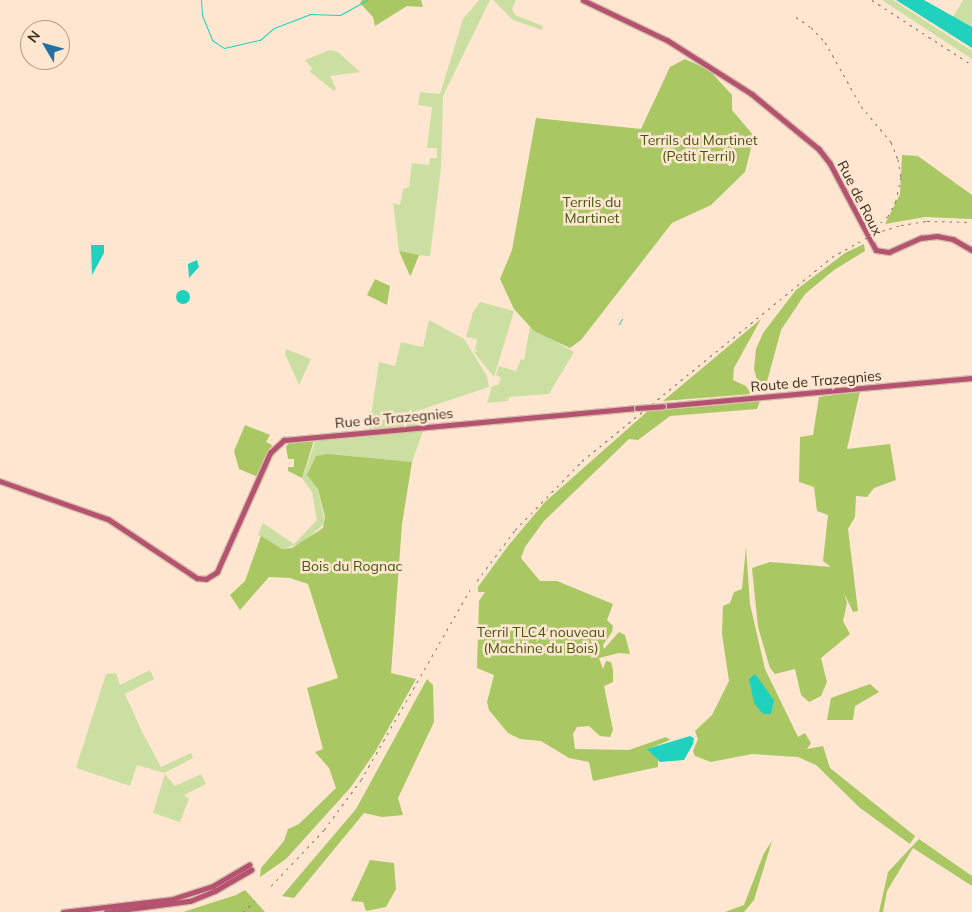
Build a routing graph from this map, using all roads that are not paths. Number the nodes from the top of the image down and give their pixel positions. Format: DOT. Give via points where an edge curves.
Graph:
graph roads {
  1 [pos="583,0"];
  2 [pos="972,250"];
  3 [pos="972,378"];
  4 [pos="663,406"];
  5 [pos="0,481"];
  6 [pos="64,912"];
  7 [pos="106,912"];
  1 -- 2 [label="main road, Rue de Roux" via="662,37 746,90 824,153 876,250 890,252 923,238 937,236 953,239"];
  3 -- 4 [label="main road, Route de Trazegnies"];
  4 -- 5 [label="main road, Rue de Trazegnies, bridge" via="284,440 270,452 212,577 197,578 106,518"];
  6 -- 7 [label="main road" via="173,899 213,886 250,868 215,891 190,900"];
}
